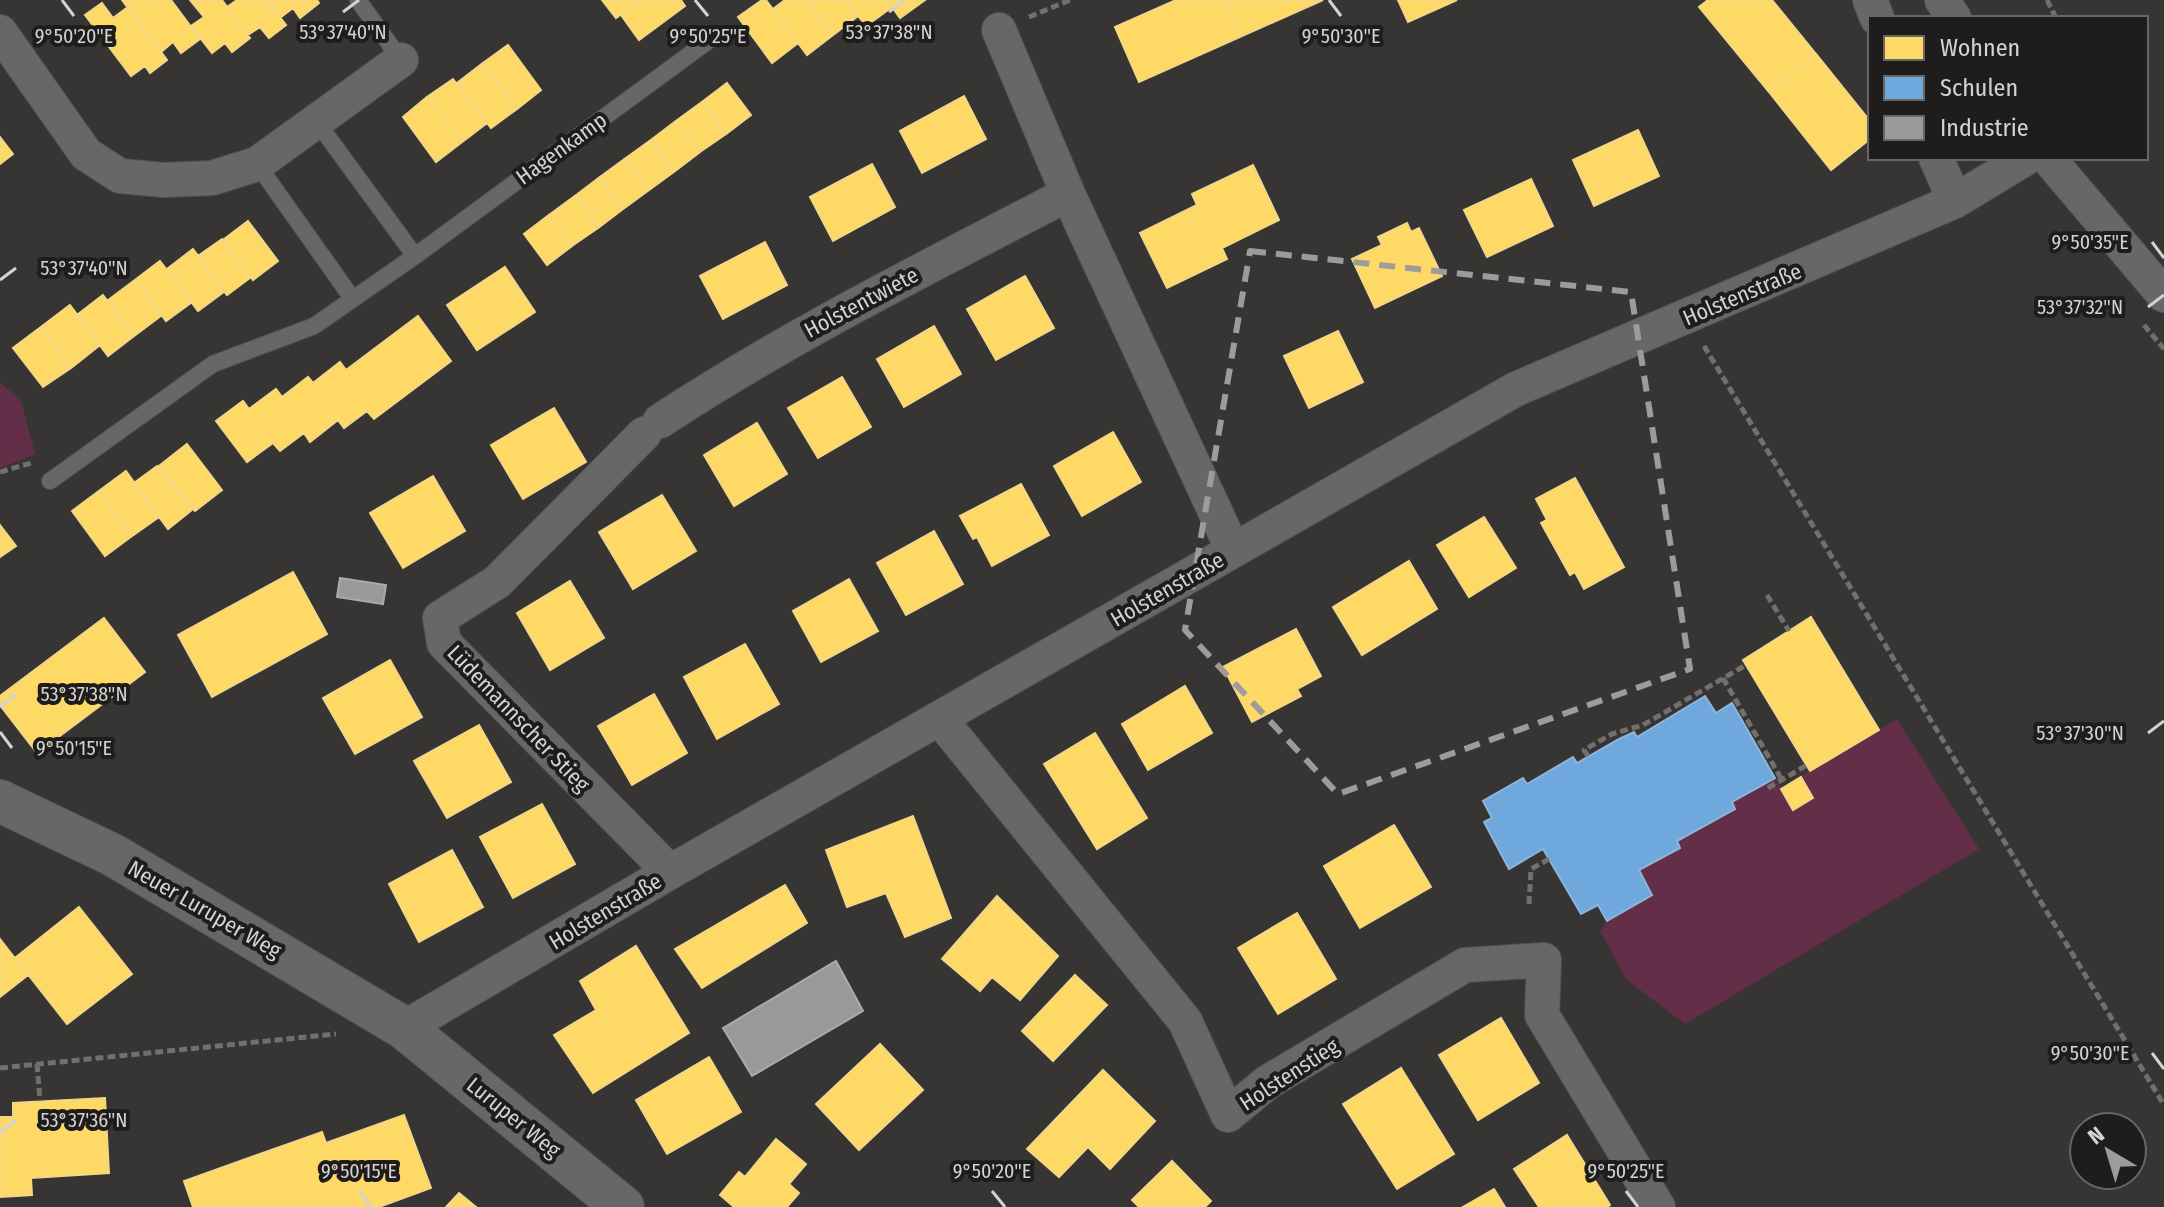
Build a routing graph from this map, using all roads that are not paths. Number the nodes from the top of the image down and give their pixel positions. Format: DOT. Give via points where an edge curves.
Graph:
graph roads {
  1 [pos="358,0"];
  2 [pos="999,30"];
  3 [pos="0,32"];
  4 [pos="708,41"];
  5 [pos="401,60"];
  6 [pos="317,122"];
  7 [pos="1937,160"];
  8 [pos="2023,160"];
  9 [pos="2050,160"];
  10 [pos="257,164"];
  11 [pos="1068,194"];
  12 [pos="1955,201"];
  13 [pos="415,256"];
  14 [pos="2164,295"];
  15 [pos="352,298"];
  16 [pos="652,427"];
  17 [pos="50,481"];
  18 [pos="1233,550"];
  19 [pos="940,719"];
  20 [pos="0,801"];
  21 [pos="670,872"];
  22 [pos="404,1028"];
  23 [pos="623,1207"];
  24 [pos="1658,1207"];
  1 -- 5 [label="lane"];
  2 -- 11 [label="street"];
  3 -- 10 [label="street" via="86,154 120,176 212,178"];
  4 -- 13 [label="lane, Hagenkamp"];
  5 -- 6 [label="street"];
  6 -- 10 [label="street"];
  6 -- 13 [label="lane"];
  7 -- 12 [label="street"];
  8 -- 12 [label="street, Holstenstraße"];
  9 -- 14 [label="street"];
  10 -- 15 [label="lane"];
  11 -- 16 [label="street, Holstentwiete" via="840,312"];
  11 -- 18 [label="street"];
  12 -- 18 [label="street, Holstenstraße" via="1516,389"];
  13 -- 15 [label="lane, Hagenkamp"];
  15 -- 17 [label="lane, Hagenkamp" via="314,326 213,364"];
  16 -- 21 [label="street, Lüdemannscher Stieg" via="497,582 440,618 444,643"];
  18 -- 19 [label="street, Holstenstraße"];
  19 -- 21 [label="street, Holstenstraße"];
  19 -- 24 [label="street, Holstenstieg" via="1185,1021 1228,1115 1268,1082 1465,965 1544,960 1542,1015"];
  20 -- 22 [label="street, Neuer Luruper Weg" via="113,855"];
  21 -- 22 [label="street, Holstenstraße"];
  22 -- 23 [label="street, Luruper Weg"];
}
